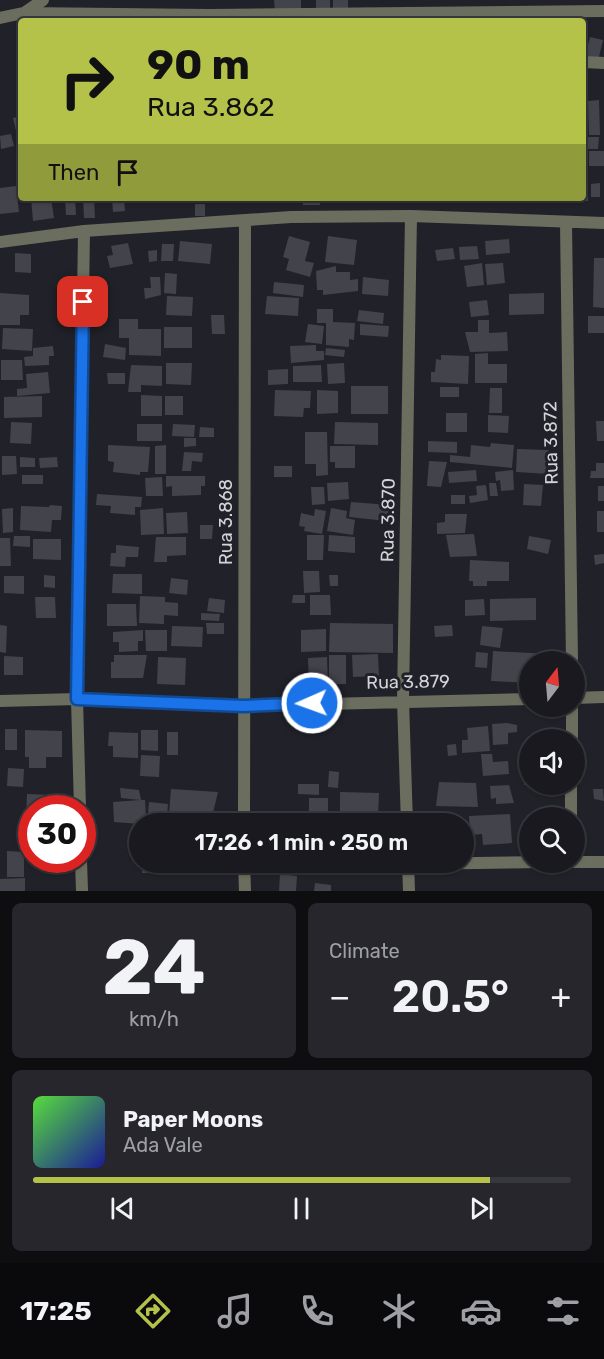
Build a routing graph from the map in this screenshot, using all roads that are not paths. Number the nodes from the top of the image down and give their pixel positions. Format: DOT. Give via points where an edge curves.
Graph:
graph roads {
  1 [pos="43,0"];
  2 [pos="365,11"];
  3 [pos="604,11"];
  4 [pos="23,14"];
  5 [pos="0,18"];
  6 [pos="378,18"];
  7 [pos="586,62"];
  8 [pos="604,63"];
  9 [pos="411,216"];
  10 [pos="244,220"];
  11 [pos="566,223"];
  12 [pos="604,223"];
  13 [pos="84,231"];
  14 [pos="0,242"];
  15 [pos="572,651"];
  16 [pos="585,698"];
  17 [pos="604,698"];
  18 [pos="77,699"];
  19 [pos="519,699"];
  20 [pos="403,700"];
  21 [pos="0,701"];
  22 [pos="243,706"];
  23 [pos="80,795"];
  24 [pos="244,813"];
  25 [pos="407,813"];
  26 [pos="519,862"];
  27 [pos="585,862"];
  28 [pos="604,862"];
  29 [pos="474,863"];
  30 [pos="81,873"];
  31 [pos="244,873"];
  32 [pos="408,873"];
  33 [pos="82,891"];
  34 [pos="245,891"];
  35 [pos="409,891"];
  1 -- 4 [label="street"];
  2 -- 3 [label="street"];
  2 -- 4 [label="street"];
  2 -- 6 [label="street"];
  4 -- 5 [label="street"];
  7 -- 8 [label="street"];
  9 -- 10 [label="street"];
  9 -- 11 [label="street"];
  9 -- 20 [label="street, Rua 3.870"];
  10 -- 13 [label="street"];
  10 -- 22 [label="street, Rua 3.868"];
  11 -- 12 [label="street"];
  11 -- 15 [label="street, Rua 3.872"];
  13 -- 14 [label="street"];
  13 -- 18 [label="street"];
  16 -- 17 [label="street"];
  18 -- 21 [label="street, Rua 3.879"];
  18 -- 22 [label="street, Rua 3.879"];
  18 -- 23 [label="street"];
  19 -- 20 [label="street, Rua 3.879"];
  20 -- 22 [label="street, Rua 3.879"];
  20 -- 25 [label="street, Rua 3.870"];
  22 -- 24 [label="street, Rua 3.868"];
  26 -- 29 [label="street"];
  27 -- 28 [label="street"];
  30 -- 33 [label="street"];
  31 -- 34 [label="street"];
  32 -- 35 [label="street"];
}
